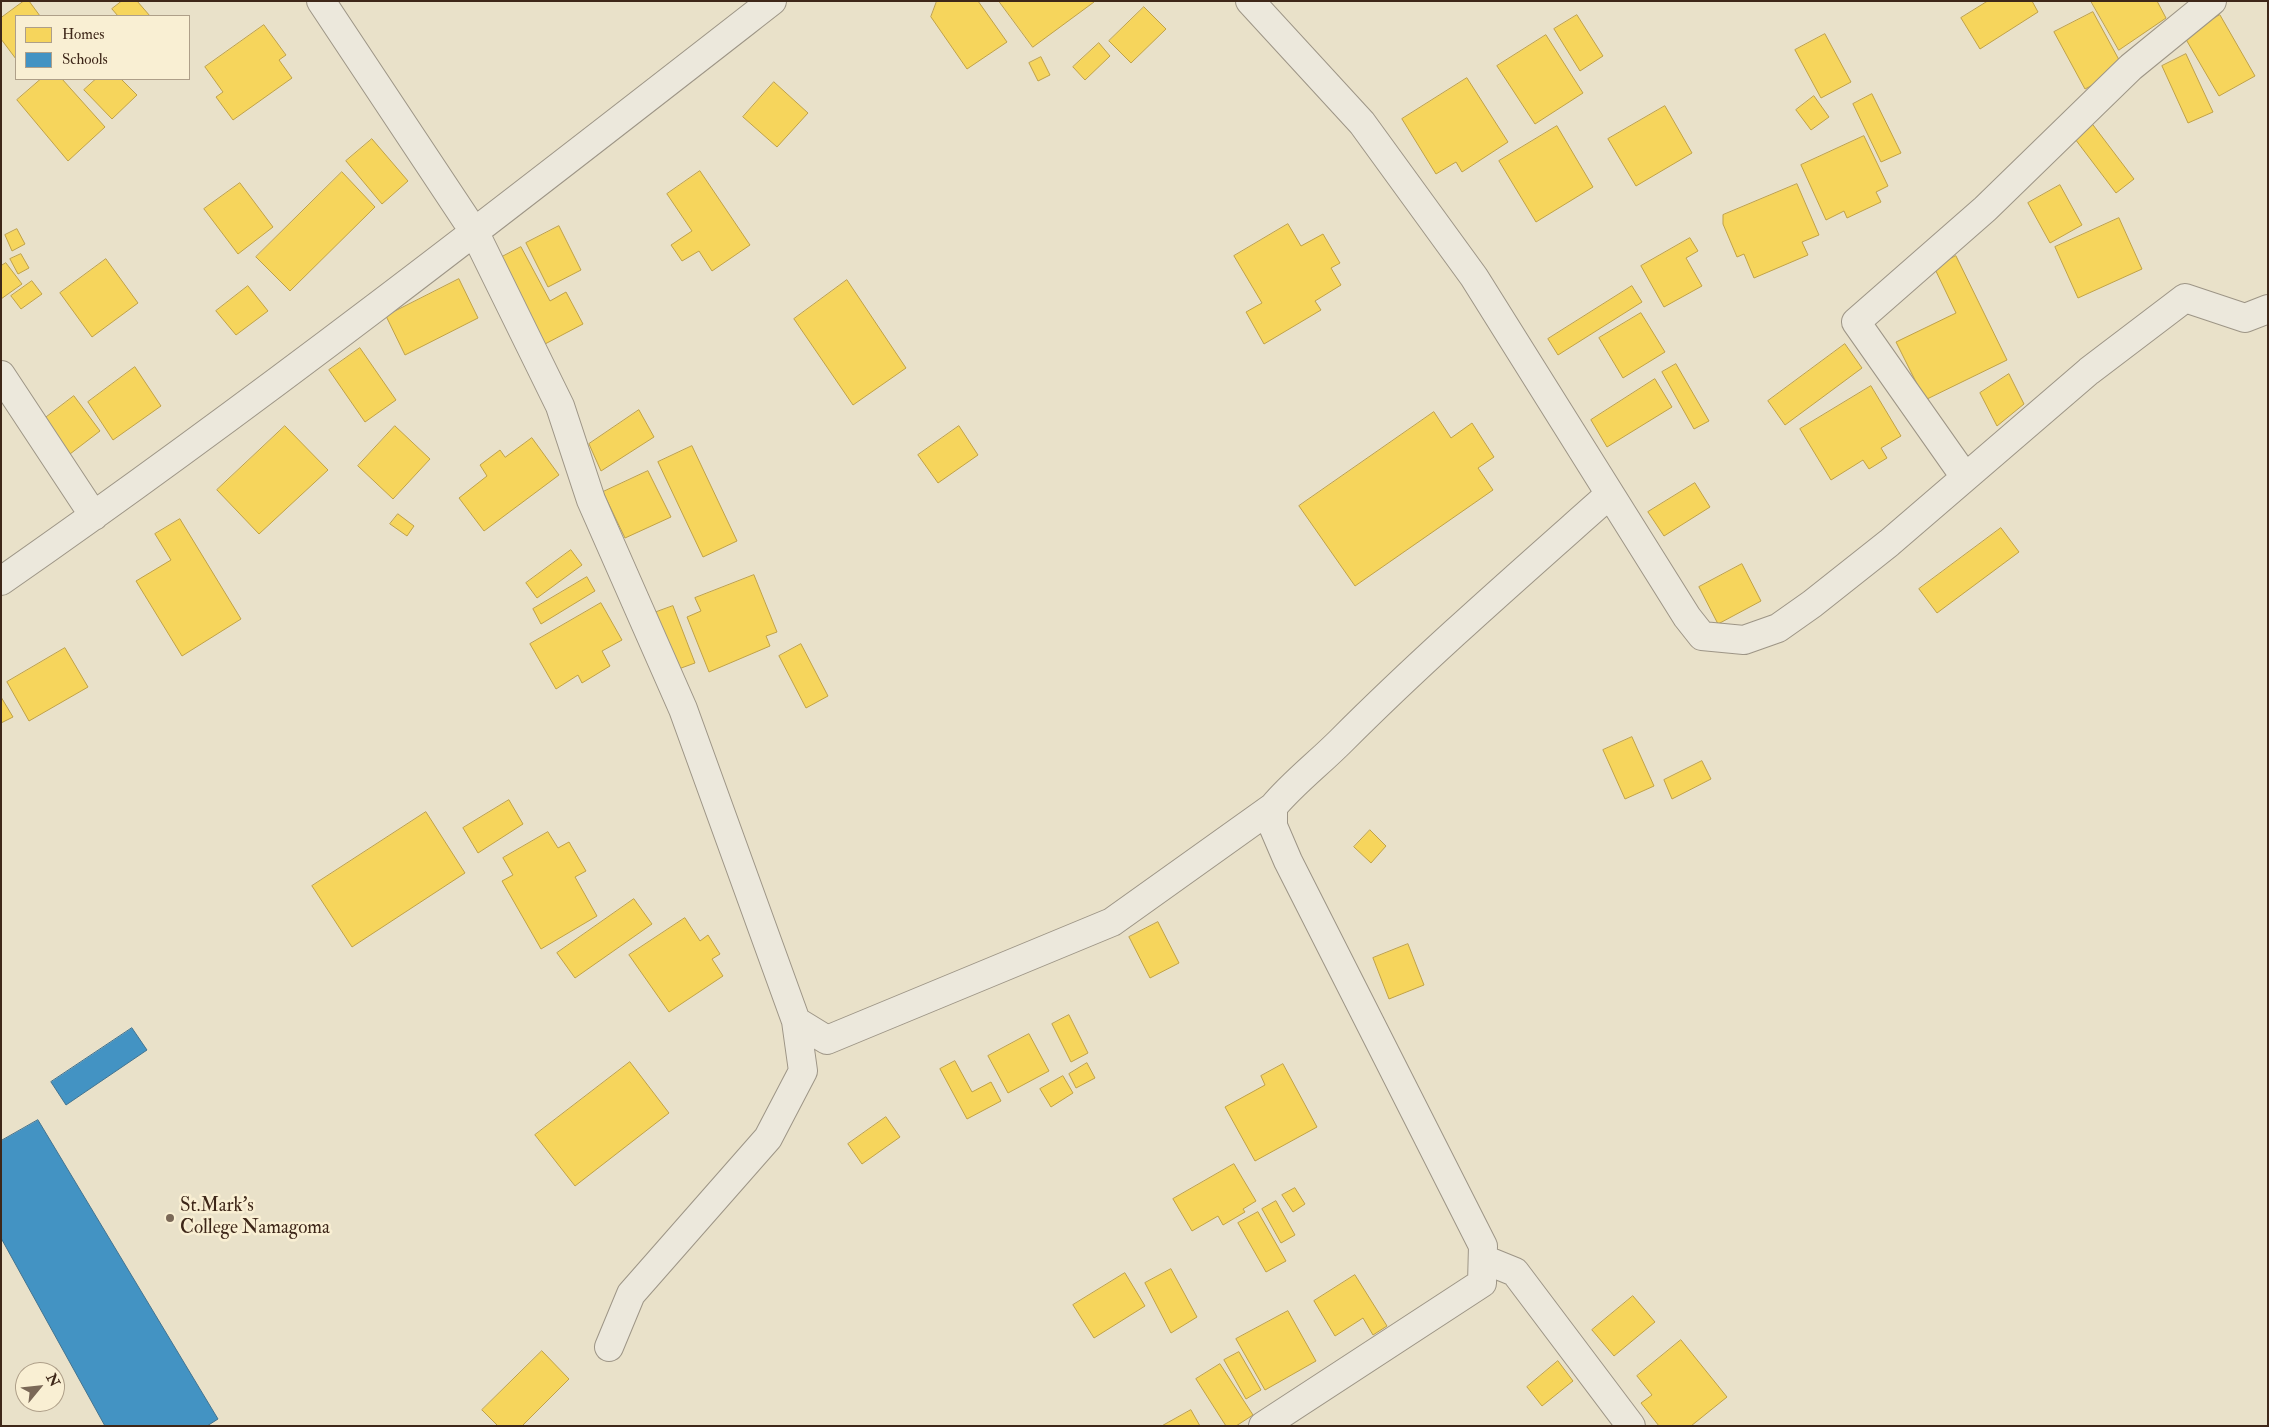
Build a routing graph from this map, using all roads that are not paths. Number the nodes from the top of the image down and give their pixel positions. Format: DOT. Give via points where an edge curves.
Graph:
graph roads {
  1 [pos="321,1"];
  2 [pos="772,1"];
  3 [pos="1250,1"];
  4 [pos="2212,1"];
  5 [pos="475,233"];
  6 [pos="2268,309"];
  7 [pos="1,375"];
  8 [pos="1965,477"];
  9 [pos="1610,494"];
  10 [pos="94,516"];
  11 [pos="1,581"];
  12 [pos="1273,808"];
  13 [pos="796,1021"];
  14 [pos="1483,1259"];
  15 [pos="608,1347"];
  16 [pos="1263,1426"];
  17 [pos="1631,1426"];
  1 -- 5 [label="street"];
  2 -- 5 [label="street"];
  3 -- 9 [label="street" via="1362,123 1474,276"];
  4 -- 8 [label="street" via="2131,67 1985,209 1856,322"];
  5 -- 10 [label="street"];
  5 -- 13 [label="street" via="560,406 591,500 683,709"];
  6 -- 8 [label="street" via="2246,318 2186,298 2089,371"];
  7 -- 10 [label="street"];
  8 -- 9 [label="street" via="1812,604 1778,628 1744,640 1702,636 1687,618"];
  9 -- 12 [label="street" via="1409,673 1317,765 1288,789"];
  10 -- 11 [label="street"];
  12 -- 13 [label="street" via="1112,922 827,1040"];
  12 -- 14 [label="street" via="1273,826 1288,861 1483,1246"];
  13 -- 15 [label="street" via="803,1071 768,1138 631,1294"];
  14 -- 16 [label="street" via="1482,1283"];
  14 -- 17 [label="street" via="1514,1272"];
}
